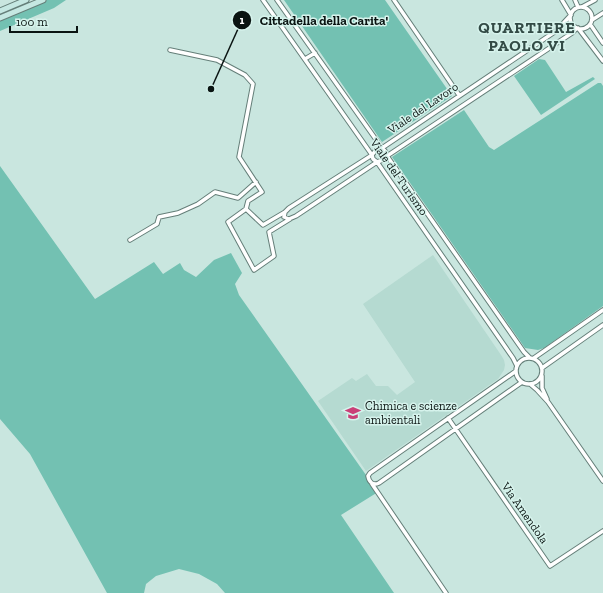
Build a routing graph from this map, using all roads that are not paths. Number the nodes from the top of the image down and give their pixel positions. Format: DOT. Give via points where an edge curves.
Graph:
graph roads {
  1 [pos="26,0"];
  2 [pos="42,0"];
  3 [pos="263,0"];
  4 [pos="277,0"];
  5 [pos="394,0"];
  6 [pos="562,0"];
  7 [pos="575,0"];
  8 [pos="595,0"];
  9 [pos="580,7"];
  10 [pos="0,11"];
  11 [pos="603,13"];
  12 [pos="570,15"];
  13 [pos="0,18"];
  14 [pos="591,22"];
  15 [pos="578,28"];
  16 [pos="603,43"];
  17 [pos="170,50"];
  18 [pos="315,53"];
  19 [pos="305,59"];
  20 [pos="603,61"];
  21 [pos="460,95"];
  22 [pos="382,148"];
  23 [pos="372,155"];
  24 [pos="387,156"];
  25 [pos="377,162"];
  26 [pos="256,182"];
  27 [pos="246,209"];
  28 [pos="285,212"];
  29 [pos="291,218"];
  30 [pos="130,240"];
  31 [pos="603,310"];
  32 [pos="603,325"];
  33 [pos="532,358"];
  34 [pos="516,366"];
  35 [pos="542,368"];
  36 [pos="516,371"];
  37 [pos="542,376"];
  38 [pos="522,382"];
  39 [pos="530,384"];
  40 [pos="548,402"];
  41 [pos="448,418"];
  42 [pos="455,429"];
  43 [pos="603,481"];
  44 [pos="372,484"];
  45 [pos="603,531"];
  46 [pos="446,593"];
  1 -- 10 [label="street"];
  2 -- 13 [label="street"];
  3 -- 19 [label="street, Viale del Turismo"];
  4 -- 18 [label="street, Viale del Turismo"];
  5 -- 21 [label="street"];
  6 -- 12 [label="street"];
  7 -- 9 [label="street"];
  8 -- 9 [label="street"];
  9 -- 12 [label="street"];
  9 -- 14 [label="street" via="589,10"];
  11 -- 14 [label="street"];
  12 -- 15 [label="street" via="572,23"];
  12 -- 21 [label="street, Viale del Lavoro" via="556,31"];
  14 -- 15 [label="street" via="585,28"];
  14 -- 16 [label="street"];
  15 -- 20 [label="street"];
  15 -- 24 [label="street, Viale del Lavoro"];
  17 -- 26 [label="street" via="217,60 245,75 253,84 239,157"];
  18 -- 19 [label="street"];
  18 -- 22 [label="street, Viale del Turismo"];
  19 -- 23 [label="street, Viale del Turismo"];
  21 -- 22 [label="street, Viale del Lavoro"];
  22 -- 23 [label="street, Viale del Lavoro"];
  22 -- 24 [label="street, Viale del Turismo"];
  23 -- 25 [label="street, Viale del Turismo"];
  23 -- 28 [label="street, Viale del Lavoro"];
  24 -- 25 [label="street, Viale del Lavoro"];
  24 -- 33 [label="street, Viale del Turismo" via="524,352"];
  25 -- 29 [label="street, Viale del Lavoro"];
  25 -- 34 [label="street, Viale del Turismo" via="513,358"];
  26 -- 27 [label="street" via="262,192 248,201"];
  26 -- 30 [label="street" via="238,198 215,192 198,204 178,213 159,217 156,224"];
  27 -- 28 [label="street, Viale del Lavoro" via="263,225"];
  27 -- 29 [label="street, Viale del Lavoro" via="228,222 254,270 274,256 269,232"];
  28 -- 29 [label="street" via="284,217"];
  31 -- 33 [label="street"];
  32 -- 35 [label="street"];
  33 -- 34 [label="street" via="522,360"];
  33 -- 35 [label="street" via="538,360"];
  34 -- 36 [label="street"];
  35 -- 37 [label="street"];
  36 -- 38 [label="street"];
  36 -- 41 [label="street"];
  37 -- 39 [label="street" via="537,382"];
  37 -- 40 [label="street" via="542,388"];
  38 -- 39 [label="street"];
  38 -- 42 [label="street"];
  39 -- 40 [label="street"];
  40 -- 43 [label="street"];
  41 -- 42 [label="street, Via Amendola"];
  41 -- 44 [label="street" via="370,473 368,476"];
  42 -- 44 [label="street" via="376,484"];
  42 -- 45 [label="street, Via Amendola" via="550,566"];
  44 -- 46 [label="street"];
}
